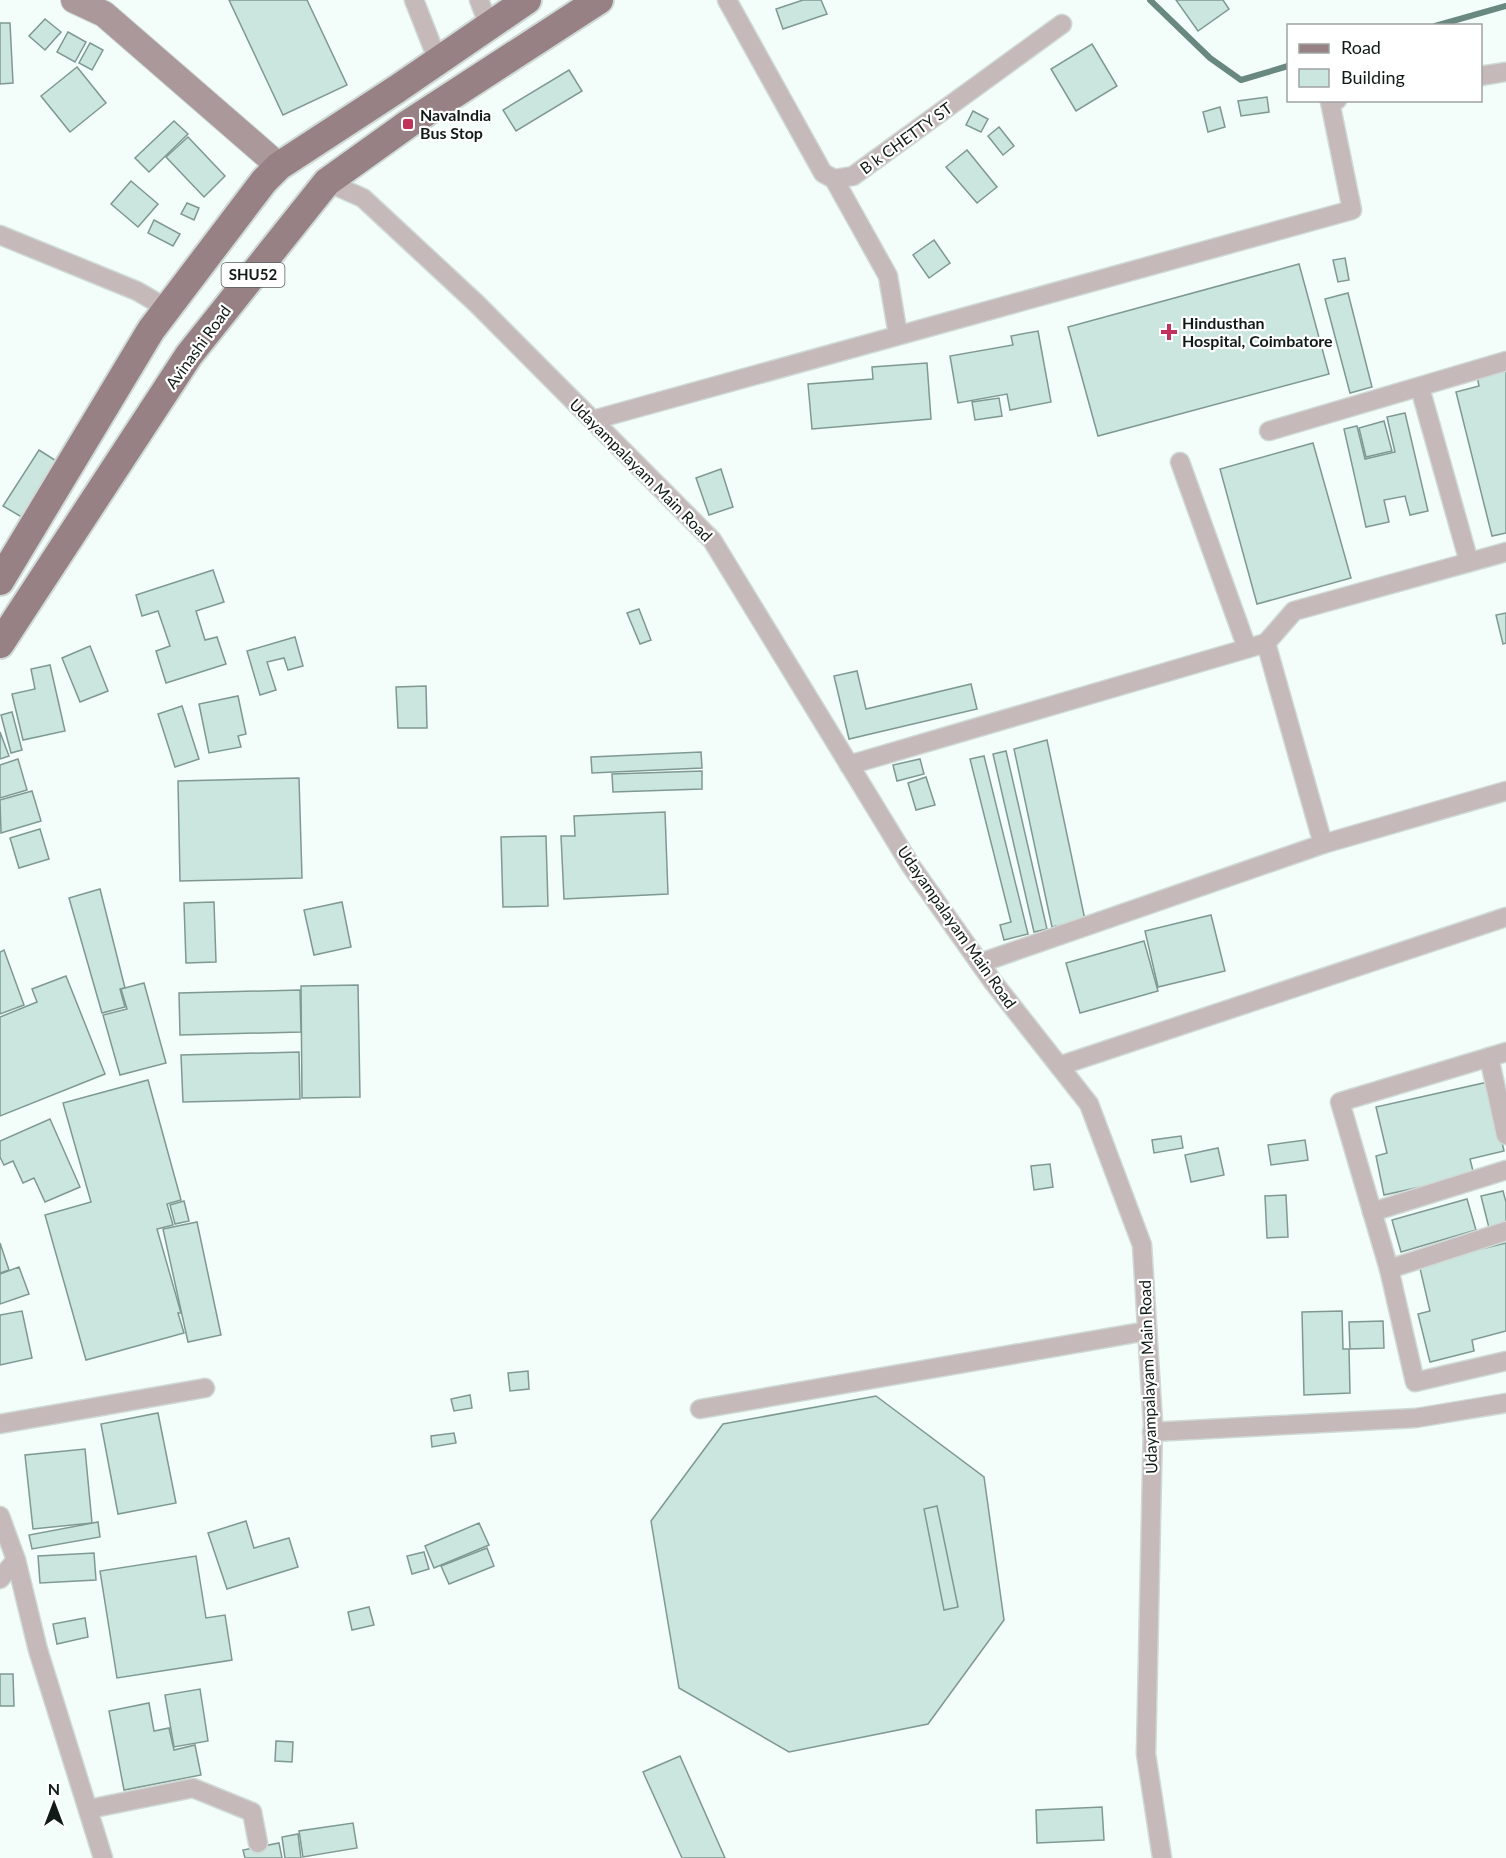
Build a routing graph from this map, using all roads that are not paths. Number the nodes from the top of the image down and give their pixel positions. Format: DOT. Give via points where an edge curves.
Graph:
graph roads {
  1 [pos="74,0"];
  2 [pos="414,0"];
  3 [pos="479,0"];
  4 [pos="527,0"];
  5 [pos="599,0"];
  6 [pos="727,0"];
  7 [pos="1062,24"];
  8 [pos="489,26"];
  9 [pos="438,61"];
  10 [pos="1506,72"];
  11 [pos="1482,76"];
  12 [pos="1330,102"];
  13 [pos="279,166"];
  14 [pos="834,179"];
  15 [pos="327,182"];
  16 [pos="0,235"];
  17 [pos="168,309"];
  18 [pos="898,336"];
  19 [pos="1506,361"];
  20 [pos="1420,388"];
  21 [pos="593,420"];
  22 [pos="1269,431"];
  23 [pos="1180,462"];
  24 [pos="1506,552"];
  25 [pos="1469,562"];
  26 [pos="2,574"];
  27 [pos="1266,643"];
  28 [pos="0,644"];
  29 [pos="1247,648"];
  30 [pos="849,765"];
  31 [pos="1506,791"];
  32 [pos="1323,844"];
  33 [pos="1506,917"];
  34 [pos="980,963"];
  35 [pos="1497,1055"];
  36 [pos="1059,1066"];
  37 [pos="1506,1135"];
  38 [pos="1506,1170"];
  39 [pos="1372,1212"];
  40 [pos="1506,1231"];
  41 [pos="1389,1269"];
  42 [pos="1147,1331"];
  43 [pos="1506,1361"];
  44 [pos="205,1388"];
  45 [pos="1506,1403"];
  46 [pos="700,1409"];
  47 [pos="0,1424"];
  48 [pos="1152,1431"];
  49 [pos="0,1516"];
  50 [pos="16,1560"];
  51 [pos="0,1580"];
  52 [pos="88,1809"];
  53 [pos="258,1843"];
  54 [pos="103,1858"];
  55 [pos="1162,1858"];
  1 -- 13 [label="street" via="104,14"];
  2 -- 9 [label="street"];
  3 -- 8 [label="street"];
  4 -- 8 [label="main road, SHU52"];
  5 -- 15 [label="main road, Avinashi Road / SHU52"];
  6 -- 14 [label="street" via="823,173"];
  7 -- 14 [label="street, B k CHETTY ST" via="853,176"];
  8 -- 9 [label="main road, SHU52"];
  9 -- 13 [label="main road, SHU52"];
  10 -- 11 [label="street"];
  12 -- 18 [label="street" via="1352,210"];
  13 -- 17 [label="main road, SHU52"];
  14 -- 18 [label="street" via="888,276"];
  15 -- 21 [label="street, Udayampalayam Main Road" via="363,198"];
  15 -- 28 [label="main road, Avinashi Road / SHU52" via="189,354"];
  16 -- 17 [label="street" via="136,291"];
  17 -- 26 [label="main road, SHU52" via="151,330"];
  18 -- 21 [label="street"];
  19 -- 20 [label="street"];
  20 -- 22 [label="street"];
  20 -- 25 [label="street"];
  21 -- 30 [label="street, Udayampalayam Main Road" via="712,540"];
  23 -- 29 [label="street"];
  24 -- 25 [label="street"];
  25 -- 27 [label="street" via="1294,611"];
  27 -- 29 [label="street"];
  27 -- 32 [label="street"];
  29 -- 30 [label="street"];
  30 -- 34 [label="street, Udayampalayam Main Road" via="911,866"];
  31 -- 32 [label="street"];
  32 -- 34 [label="street"];
  33 -- 36 [label="street"];
  34 -- 36 [label="street, Udayampalayam Main Road"];
  35 -- 37 [label="street"];
  35 -- 39 [label="street" via="1340,1102"];
  36 -- 42 [label="street, Udayampalayam Main Road" via="1089,1104 1143,1245"];
  38 -- 39 [label="street"];
  39 -- 41 [label="street"];
  40 -- 41 [label="street"];
  41 -- 43 [label="street" via="1415,1382"];
  42 -- 46 [label="street"];
  42 -- 48 [label="street, Udayampalayam Main Road"];
  44 -- 47 [label="street"];
  45 -- 48 [label="street" via="1416,1418"];
  48 -- 55 [label="street, Udayampalayam Main Road" via="1146,1754"];
  49 -- 50 [label="street"];
  50 -- 51 [label="street"];
  50 -- 52 [label="street" via="38,1650"];
  52 -- 53 [label="street" via="193,1788 252,1812"];
  52 -- 54 [label="street"];
}
